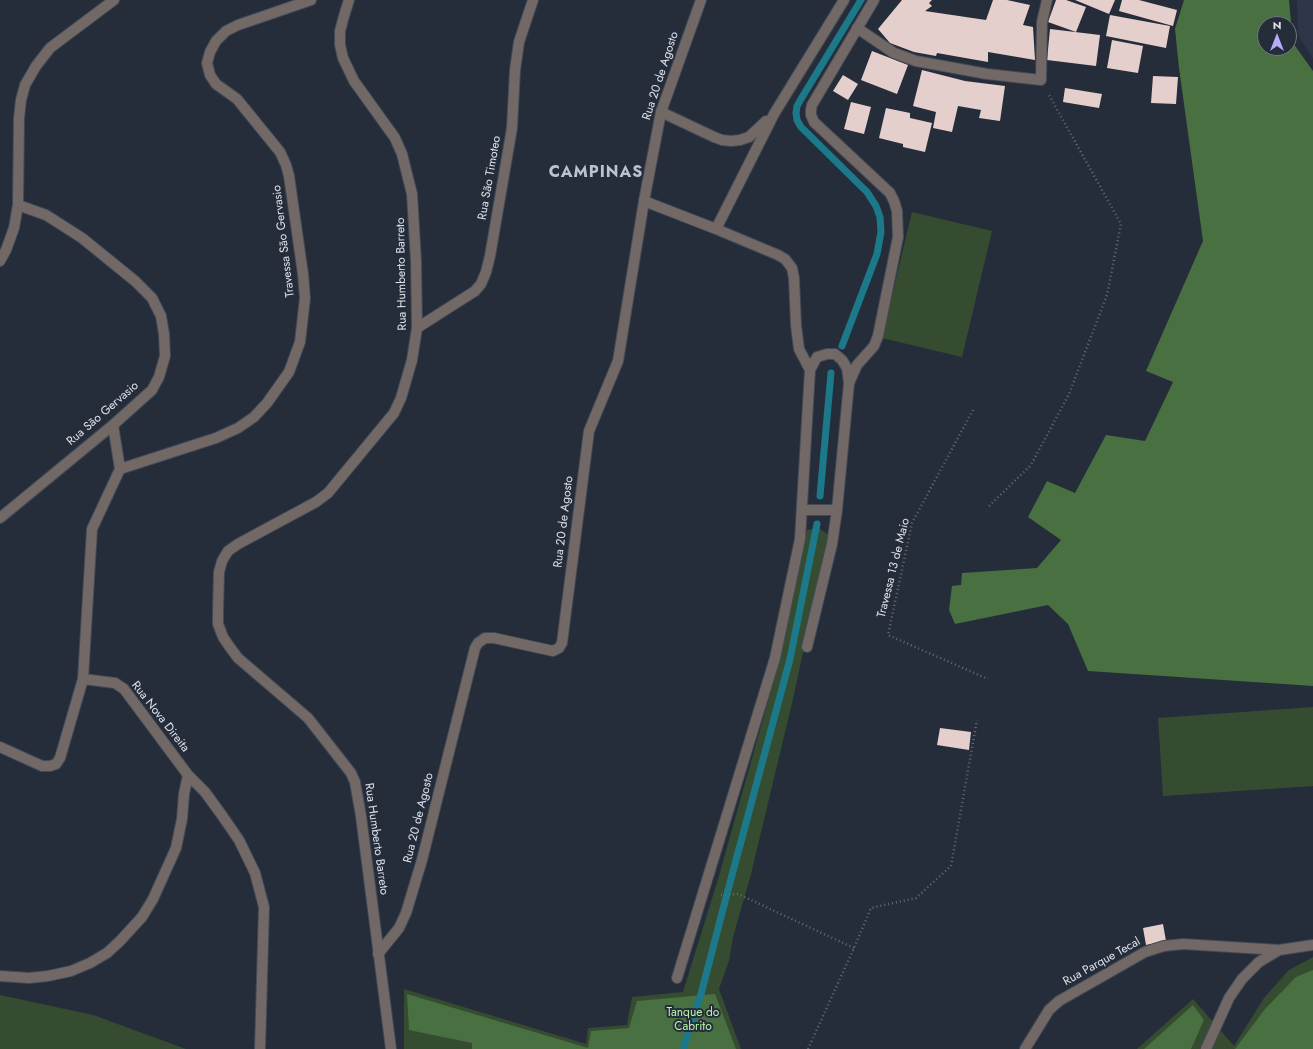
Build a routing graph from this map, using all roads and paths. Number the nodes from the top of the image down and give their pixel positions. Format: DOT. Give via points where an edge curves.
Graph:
graph roads {
  1 [pos="114,0"];
  2 [pos="311,0"];
  3 [pos="349,0"];
  4 [pos="533,0"];
  5 [pos="701,0"];
  6 [pos="844,0"];
  7 [pos="874,0"];
  8 [pos="1047,0"];
  9 [pos="857,28"];
  10 [pos="1041,80"];
  11 [pos="661,112"];
  12 [pos="774,114"];
  13 [pos="644,201"];
  14 [pos="18,205"];
  15 [pos="716,229"];
  16 [pos="0,262"];
  17 [pos="417,328"];
  18 [pos="810,370"];
  19 [pos="849,382"];
  20 [pos="973,410"];
  21 [pos="113,425"];
  22 [pos="120,469"];
  23 [pos="990,506"];
  24 [pos="802,510"];
  25 [pos="837,510"];
  26 [pos="0,518"];
  27 [pos="807,647"];
  28 [pos="83,679"];
  29 [pos="988,679"];
  30 [pos="977,720"];
  31 [pos="0,746"];
  32 [pos="188,775"];
  33 [pos="716,895"];
  34 [pos="1313,945"];
  35 [pos="854,948"];
  36 [pos="1279,950"];
  37 [pos="378,954"];
  38 [pos="0,976"];
  39 [pos="677,978"];
  40 [pos="260,1049"];
  41 [pos="391,1049"];
  42 [pos="808,1049"];
  43 [pos="1025,1049"];
  44 [pos="1206,1049"];
  1 -- 14 [label="street" via="50,48 25,85 20,100"];
  2 -- 22 [label="street, Travessa São Gervasio" via="226,31 216,41 207,63 216,84 236,99 280,152 289,176 305,298 300,342 289,372 267,403 254,417 238,428 216,438"];
  3 -- 17 [label="street, Rua Humberto Barreto" via="340,31 343,58 354,80 395,138 408,173 416,261"];
  4 -- 17 [label="street, Rua São Timoteo" via="519,42 512,128 486,272 475,291"];
  5 -- 11 [label="street, Rua 20 de Agosto"];
  6 -- 12 [label="street"];
  7 -- 9 [label="street"];
  8 -- 10 [label="street" via="1042,22"];
  9 -- 10 [label="street" via="894,53 916,61 987,74"];
  9 -- 19 [label="street" via="812,104 811,115 814,122 890,193 897,211 898,237 878,336 874,346 857,365"];
  10 -- 23 [label="path" via="1121,224 1108,295 1069,394 1031,465"];
  11 -- 12 [label="street" via="714,137 731,141 749,137"];
  11 -- 13 [label="street, Rua 20 de Agosto"];
  12 -- 15 [label="street"];
  13 -- 15 [label="street"];
  13 -- 37 [label="street, Rua 20 de Agosto" via="618,361 589,431 562,643 553,651 485,638 475,648 422,860 406,913"];
  14 -- 16 [label="street" via="14,228"];
  14 -- 21 [label="street, Rua São Gervasio" via="46,215 82,238 135,281 152,298 161,316 165,356 159,377 152,390"];
  15 -- 18 [label="street" via="778,255 792,268 799,349"];
  17 -- 37 [label="street, Rua Humberto Barreto" via="412,360 394,413 328,493 228,551 219,572 218,624 229,646 238,658 308,718 351,773 355,782"];
  18 -- 19 [label="street" via="817,357 835,354 847,368"];
  18 -- 24 [label="street"];
  19 -- 25 [label="street"];
  20 -- 29 [label="path, Travessa 13 de Maio" via="912,523 888,635"];
  21 -- 22 [label="street"];
  21 -- 26 [label="street, Rua São Gervasio"];
  22 -- 28 [label="street" via="92,529"];
  24 -- 25 [label="street"];
  24 -- 39 [label="street" via="800,539 775,658"];
  25 -- 27 [label="street" via="832,544"];
  28 -- 31 [label="street" via="56,764 42,766"];
  28 -- 32 [label="street, Rua Nova Direita" via="115,683 124,689"];
  30 -- 35 [label="path" via="951,866 916,898 871,908"];
  32 -- 38 [label="street" via="176,848 153,899 120,941 107,954 72,971 29,978"];
  32 -- 40 [label="street" via="204,792 239,840 255,873 264,907"];
  33 -- 35 [label="path" via="738,894"];
  34 -- 36 [label="street, Rua Parque Tecal"];
  35 -- 42 [label="path"];
  36 -- 43 [label="street, Rua Parque Tecal" via="1184,944 1144,952 1059,1001 1049,1010"];
  36 -- 44 [label="street" via="1259,962 1242,979 1229,998"];
  37 -- 41 [label="street, Rua Humberto Barreto"];
}
